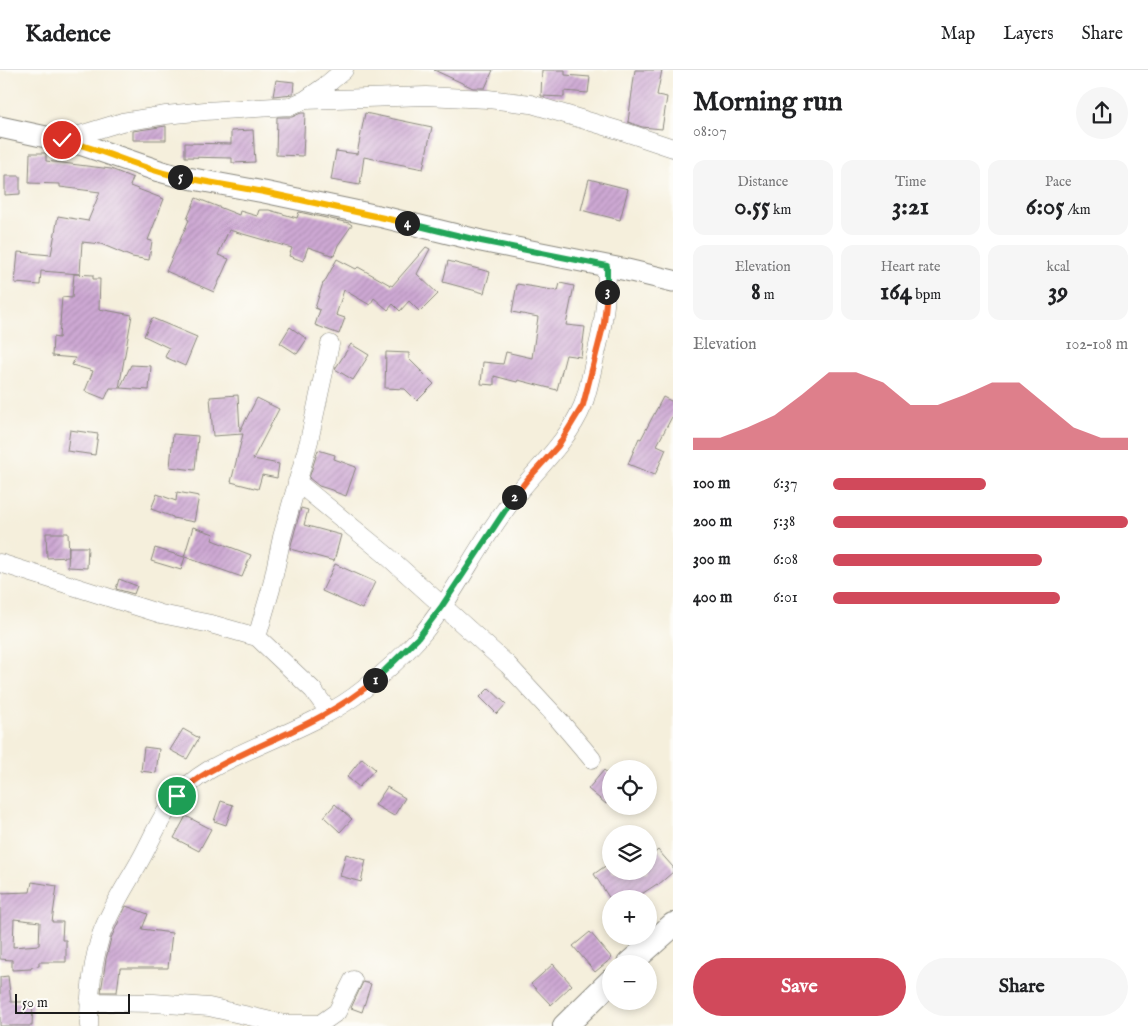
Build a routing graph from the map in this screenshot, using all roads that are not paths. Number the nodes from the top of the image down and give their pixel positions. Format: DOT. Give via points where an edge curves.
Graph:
graph roads {
  1 [pos="344,70"];
  2 [pos="305,100"];
  3 [pos="0,127"];
  4 [pos="62,140"];
  5 [pos="673,148"];
  6 [pos="607,266"];
  7 [pos="673,281"];
  8 [pos="330,344"];
  9 [pos="298,482"];
  10 [pos="0,563"];
  11 [pos="442,606"];
  12 [pos="257,637"];
  13 [pos="329,712"];
  14 [pos="592,759"];
  15 [pos="673,925"];
  16 [pos="638,955"];
  17 [pos="353,980"];
  18 [pos="602,990"];
  19 [pos="89,1002"];
  20 [pos="89,1026"];
  21 [pos="565,1026"];
  1 -- 2 [label="street"];
  2 -- 4 [label="street" via="291,106 205,111 122,122"];
  2 -- 5 [label="street" via="426,96 531,104"];
  3 -- 4 [label="street"];
  4 -- 6 [label="street" via="177,176"];
  6 -- 7 [label="street"];
  6 -- 11 [label="street" via="604,323 583,405 558,446 504,511"];
  8 -- 9 [label="street"];
  9 -- 11 [label="street"];
  9 -- 12 [label="street"];
  10 -- 12 [label="street" via="161,614"];
  11 -- 13 [label="street" via="392,665 362,691"];
  11 -- 14 [label="street" via="508,665"];
  12 -- 13 [label="street" via="304,680"];
  13 -- 19 [label="street" via="210,770 190,784 166,809 101,935"];
  15 -- 16 [label="main road"];
  17 -- 19 [label="street" via="337,1012 320,1024 284,1024 209,1006"];
  18 -- 21 [label="main road"];
  19 -- 20 [label="street"];
}
